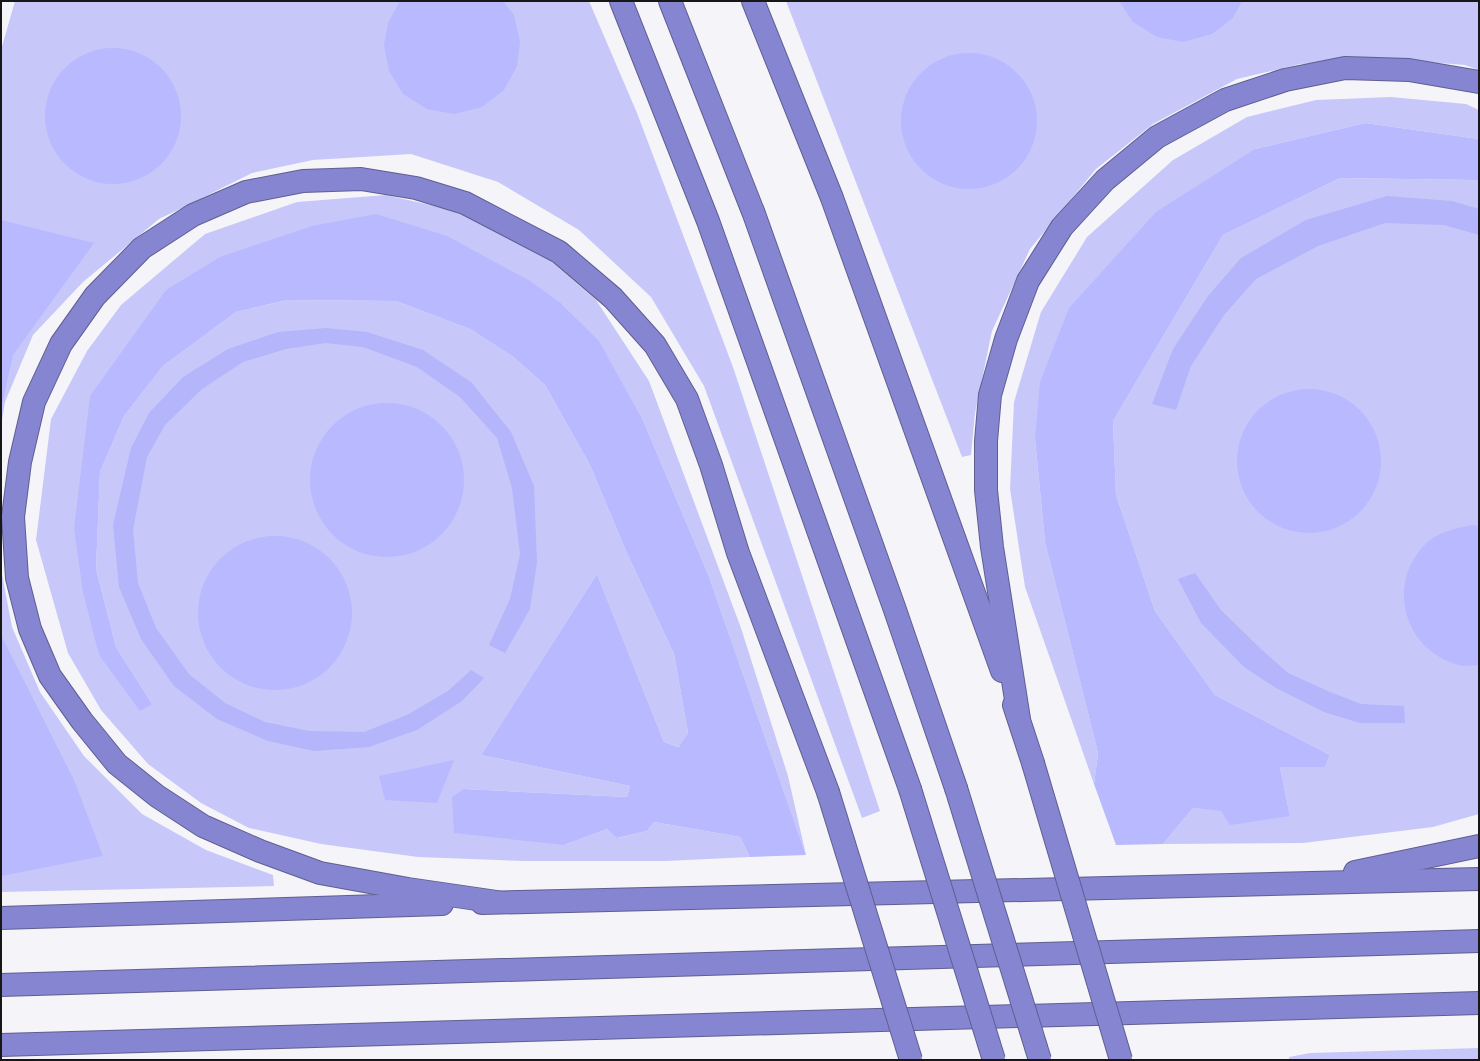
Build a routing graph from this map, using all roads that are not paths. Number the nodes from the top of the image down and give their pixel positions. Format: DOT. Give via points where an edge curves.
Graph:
graph roads {
  1 [pos="621,1"];
  2 [pos="670,1"];
  3 [pos="753,1"];
  4 [pos="1479,82"];
  5 [pos="1019,719"];
  6 [pos="1479,846"];
  7 [pos="1479,879"];
  8 [pos="1300,884"];
  9 [pos="497,902"];
  10 [pos="1,918"];
  11 [pos="1479,941"];
  12 [pos="1,985"];
  13 [pos="1479,1003"];
  14 [pos="1,1045"];
  15 [pos="911,1060"];
  16 [pos="994,1060"];
  17 [pos="1040,1060"];
  18 [pos="1121,1060"];
  1 -- 16 [label="highway, bridge" via="708,221 910,789"];
  2 -- 17 [label="highway, bridge" via="754,214 894,607 956,788"];
  3 -- 5 [label="highway" via="832,198"];
  4 -- 5 [label="highway" via="1409,70 1345,68 1284,80 1225,100 1156,137 1105,180 1062,227 1028,282 1006,339 990,395 986,440 986,490 992,547"];
  5 -- 18 [label="highway, bridge"];
  6 -- 8 [label="highway"];
  7 -- 8 [label="highway"];
  8 -- 9 [label="highway"];
  9 -- 10 [label="highway"];
  9 -- 15 [label="highway, bridge" via="320,873 260,851 204,826 157,796 117,764 50,676 30,629 17,578 13,518 20,462 34,402 61,344 96,296 142,248 193,214 246,192 303,181 361,179 416,188 465,202 559,252 613,298 655,345 687,399 738,552 828,792"];
  11 -- 12 [label="highway"];
  13 -- 14 [label="highway"];
}
